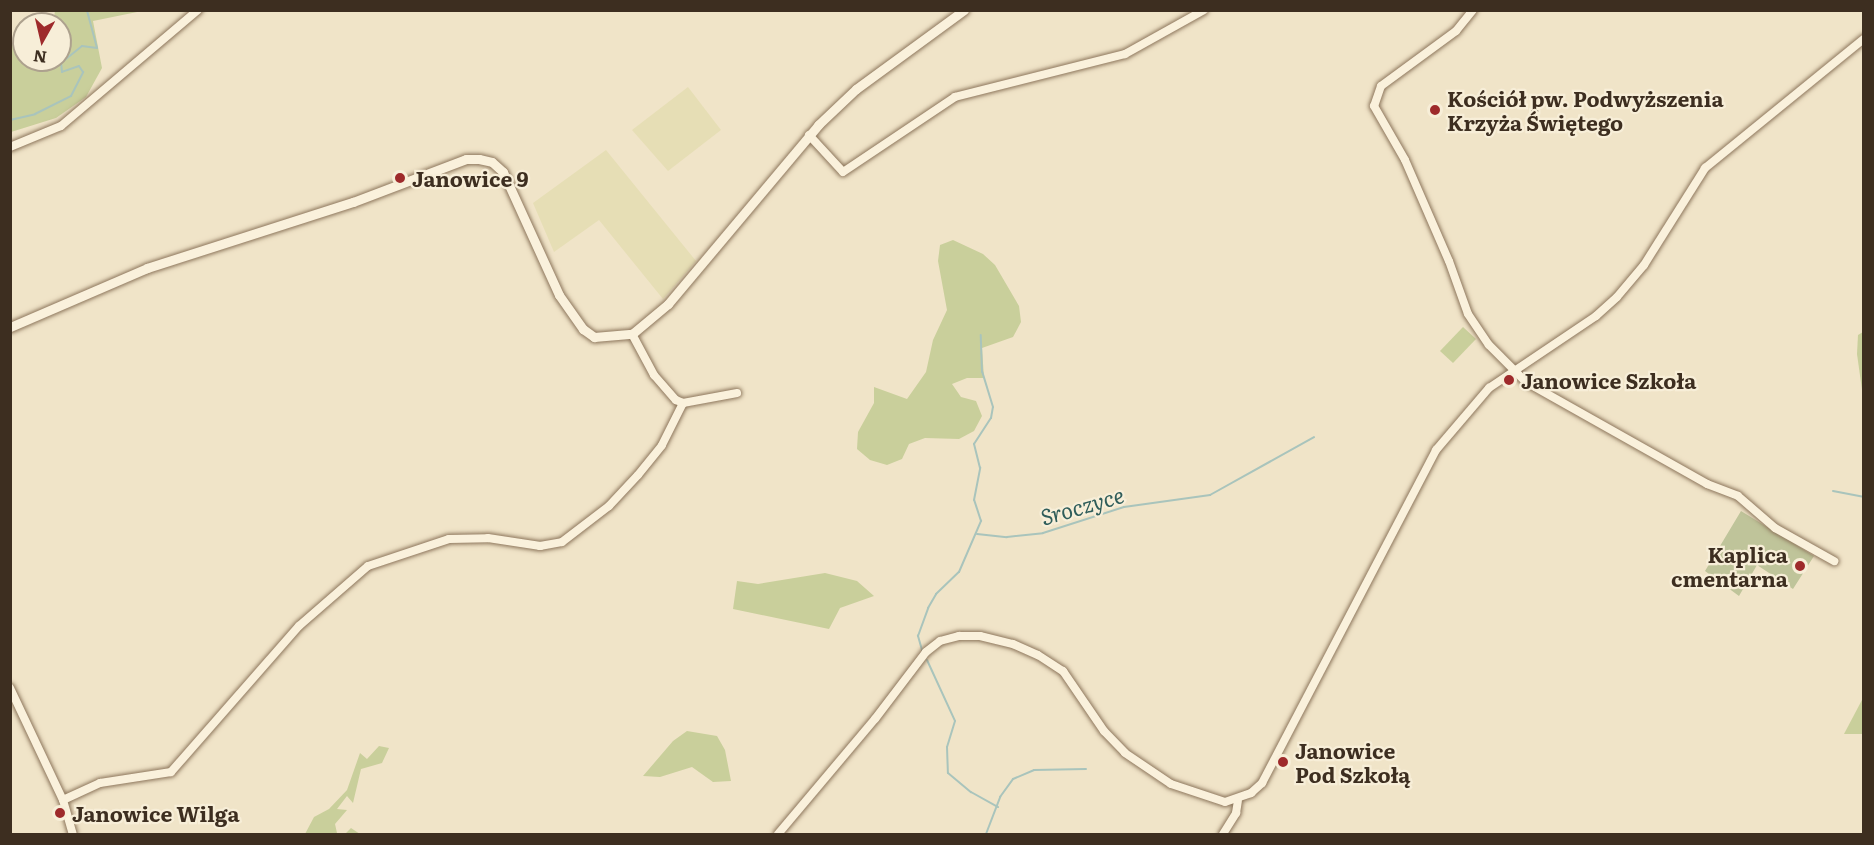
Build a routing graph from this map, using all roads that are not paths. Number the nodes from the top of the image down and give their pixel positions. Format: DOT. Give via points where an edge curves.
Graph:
graph roads {
  1 [pos="198,10"];
  2 [pos="964,10"];
  3 [pos="1204,10"];
  4 [pos="1473,10"];
  5 [pos="1863,39"];
  6 [pos="809,135"];
  7 [pos="10,147"];
  8 [pos="10,327"];
  9 [pos="632,334"];
  10 [pos="1512,369"];
  11 [pos="737,393"];
  12 [pos="683,403"];
  13 [pos="1834,561"];
  14 [pos="10,688"];
  15 [pos="63,800"];
  16 [pos="1238,801"];
  17 [pos="73,834"];
  18 [pos="778,834"];
  19 [pos="1223,834"];
  1 -- 7 [label="street" via="61,126"];
  2 -- 6 [label="street" via="856,89"];
  3 -- 6 [label="street" via="1125,54 955,97 843,172"];
  4 -- 10 [label="street" via="1456,31 1380,86 1374,106 1405,159 1468,314 1488,345"];
  5 -- 10 [label="street" via="1705,168 1692,183 1644,266 1617,297 1596,316"];
  6 -- 9 [label="street" via="668,304"];
  8 -- 9 [label="street" via="147,268 353,202 466,159 479,159 492,162 503,172 560,295 583,329 594,337"];
  9 -- 12 [label="street" via="654,375"];
  10 -- 13 [label="street" via="1526,382 1707,484 1738,496 1775,528"];
  10 -- 16 [label="street" via="1490,388 1436,450 1262,783"];
  11 -- 12 [label="street"];
  12 -- 15 [label="street" via="662,445 638,475 609,506 562,542 540,546 488,538 449,538 368,566 299,626 171,772 100,783"];
  14 -- 15 [label="street"];
  15 -- 17 [label="street"];
  16 -- 18 [label="street" via="1225,802 1171,784 1132,759 1104,731 1063,671 1038,655 980,636 960,636 940,641 926,652 875,720"];
  16 -- 19 [label="street" via="1236,813"];
}
